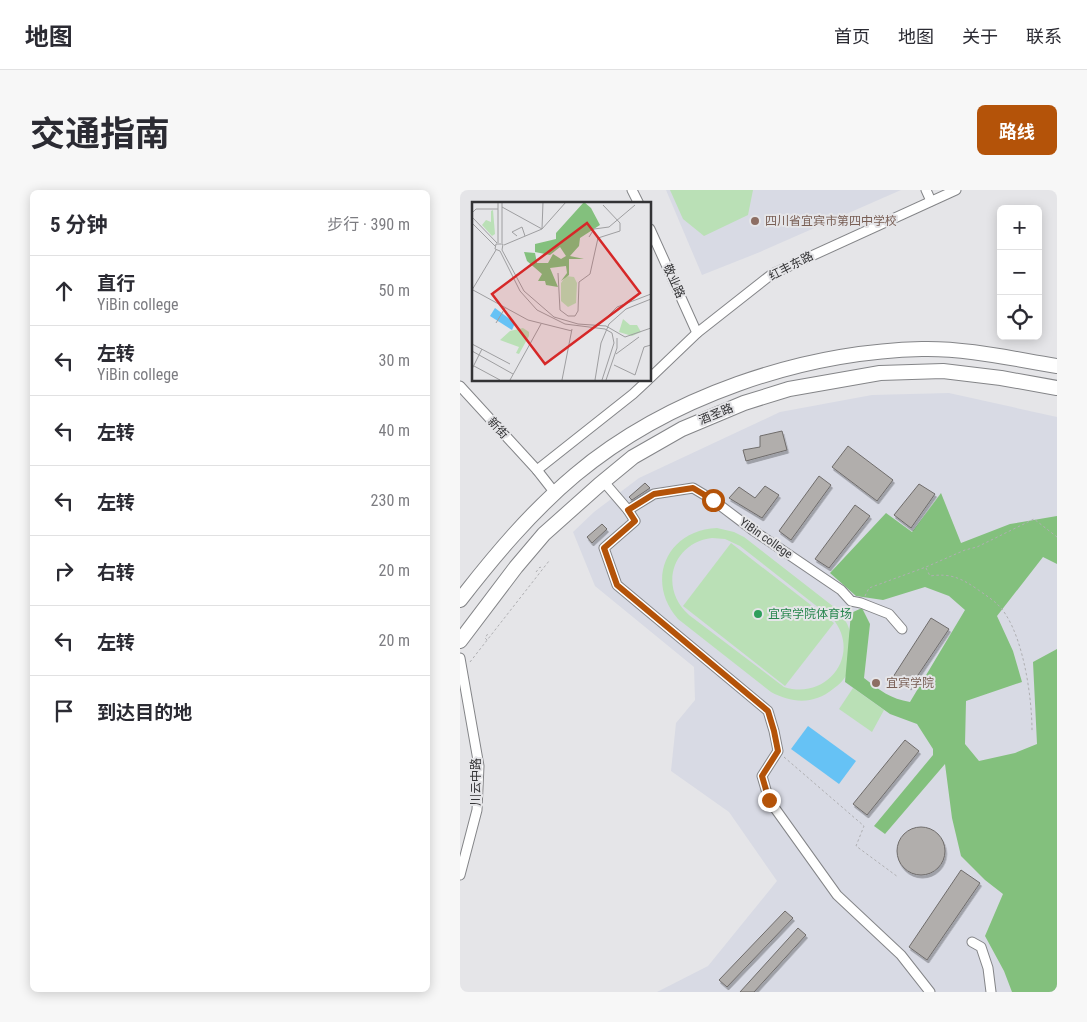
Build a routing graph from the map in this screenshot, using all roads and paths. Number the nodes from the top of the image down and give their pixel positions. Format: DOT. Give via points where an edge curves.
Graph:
graph roads {
  1 [pos="632,190"];
  2 [pos="926,190"];
  3 [pos="956,190"];
  4 [pos="638,202"];
  5 [pos="931,202"];
  6 [pos="651,231"];
  7 [pos="697,333"];
  8 [pos="1057,366"];
  9 [pos="651,377"];
  10 [pos="647,381"];
  11 [pos="460,386"];
  12 [pos="1057,388"];
  13 [pos="537,470"];
  14 [pos="604,482"];
  15 [pos="555,493"];
  16 [pos="628,510"];
  17 [pos="1057,537"];
  18 [pos="549,561"];
  19 [pos="926,567"];
  20 [pos="543,569"];
  21 [pos="536,572"];
  22 [pos="460,600"];
  23 [pos="861,603"];
  24 [pos="902,629"];
  25 [pos="489,632"];
  26 [pos="487,640"];
  27 [pos="460,641"];
  28 [pos="460,658"];
  29 [pos="463,669"];
  30 [pos="1032,731"];
  31 [pos="778,751"];
  32 [pos="460,875"];
  33 [pos="898,877"];
  34 [pos="972,942"];
  35 [pos="930,992"];
  36 [pos="991,992"];
  1 -- 4 [label="street"];
  2 -- 5 [label="street"];
  3 -- 5 [label="street, 红丰东路"];
  5 -- 7 [label="street, 红丰东路" via="772,274"];
  6 -- 7 [label="street, 敬业路"];
  7 -- 9 [label="street, 红丰东路"];
  8 -- 15 [label="highway, 酒圣路" via="962,351 922,349 830,359 789,368 702,397 658,420 597,457"];
  10 -- 13 [label="street, 红丰东路"];
  11 -- 13 [label="street, 新街"];
  12 -- 14 [label="highway, 酒圣路" via="943,371 880,373 790,389 744,403 682,429 633,457"];
  13 -- 15 [label="street, 新街"];
  14 -- 16 [label="street"];
  14 -- 27 [label="highway, 酒圣路" via="544,534"];
  15 -- 22 [label="highway, 酒圣路" via="497,552"];
  16 -- 23 [label="street, YiBin college" via="654,494 693,488 841,590 851,601"];
  16 -- 31 [label="street" via="635,521 604,548 617,585 768,711"];
  17 -- 19 [label="path" via="1034,519"];
  18 -- 20 [label="path"];
  19 -- 23 [label="path" via="869,588"];
  19 -- 30 [label="path" via="930,576 943,574 963,580 995,601 1006,615 1020,646 1032,711"];
  20 -- 21 [label="path"];
  20 -- 26 [label="path"];
  23 -- 24 [label="street, YiBin college" via="890,614"];
  25 -- 26 [label="path"];
  26 -- 29 [label="path"];
  28 -- 29 [label="street, 川云中路"];
  29 -- 32 [label="street, 川云中路" via="479,766 476,810"];
  31 -- 33 [label="path" via="864,826 856,846"];
  31 -- 35 [label="street" via="762,776 769,800 837,895 901,955"];
  34 -- 36 [label="street" via="981,947"];
}
